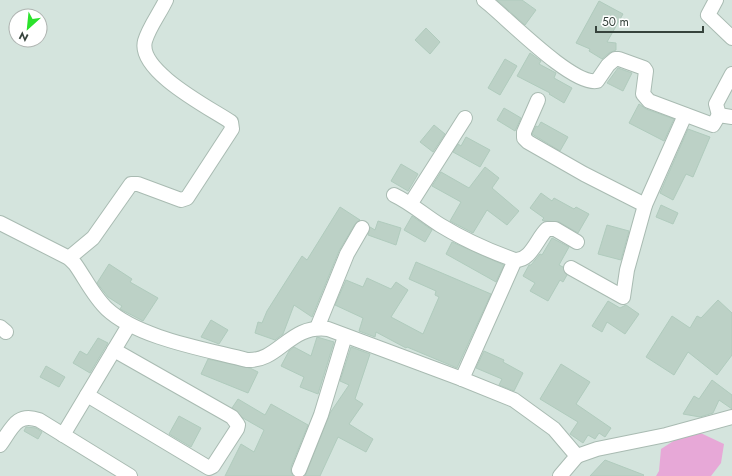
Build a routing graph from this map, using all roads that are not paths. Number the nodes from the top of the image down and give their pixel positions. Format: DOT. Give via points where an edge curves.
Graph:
graph roads {
  1 [pos="166,0"];
  2 [pos="484,0"];
  3 [pos="716,0"];
  4 [pos="732,38"];
  5 [pos="732,74"];
  6 [pos="538,100"];
  7 [pos="685,115"];
  8 [pos="725,116"];
  9 [pos="465,118"];
  10 [pos="394,195"];
  11 [pos="411,203"];
  12 [pos="645,205"];
  13 [pos="0,223"];
  14 [pos="362,228"];
  15 [pos="578,242"];
  16 [pos="69,258"];
  17 [pos="515,260"];
  18 [pos="571,268"];
  19 [pos="129,325"];
  20 [pos="317,328"];
  21 [pos="345,336"];
  22 [pos="114,350"];
  23 [pos="462,379"];
  24 [pos="87,395"];
  25 [pos="732,417"];
  26 [pos="63,435"];
  27 [pos="0,445"];
  28 [pos="577,456"];
  29 [pos="299,470"];
  30 [pos="130,476"];
  31 [pos="560,476"];
  1 -- 16 [label="street" via="145,41 144,52 149,63 163,77 231,122 232,128 187,198 181,200 138,184 131,184 94,238"];
  2 -- 7 [label="street" via="558,64 588,81 597,81 615,59 641,65 646,71 644,97 648,101"];
  3 -- 4 [label="street" via="708,15"];
  5 -- 8 [label="street" via="716,104"];
  6 -- 12 [label="street" via="524,132 524,138 528,142"];
  7 -- 8 [label="street" via="713,125"];
  7 -- 12 [label="street"];
  9 -- 11 [label="street"];
  10 -- 11 [label="street"];
  11 -- 17 [label="street" via="438,224 464,239"];
  12 -- 18 [label="street" via="627,270 623,297"];
  13 -- 16 [label="street"];
  14 -- 20 [label="street" via="347,254"];
  15 -- 17 [label="street" via="555,229 547,229 529,254"];
  16 -- 19 [label="street" via="107,309"];
  17 -- 23 [label="street"];
  19 -- 20 [label="street" via="247,360 264,357 302,331"];
  19 -- 22 [label="street"];
  20 -- 21 [label="street" via="328,329"];
  21 -- 23 [label="street"];
  21 -- 29 [label="street" via="321,415"];
  22 -- 24 [label="street"];
  22 -- 24 [label="street" via="232,417 238,425 237,429 213,466 209,468"];
  23 -- 28 [label="street" via="514,400 554,429"];
  24 -- 26 [label="street"];
  25 -- 28 [label="street"];
  26 -- 27 [label="street" via="39,420 23,417"];
  26 -- 30 [label="street"];
  28 -- 31 [label="street"];
}
